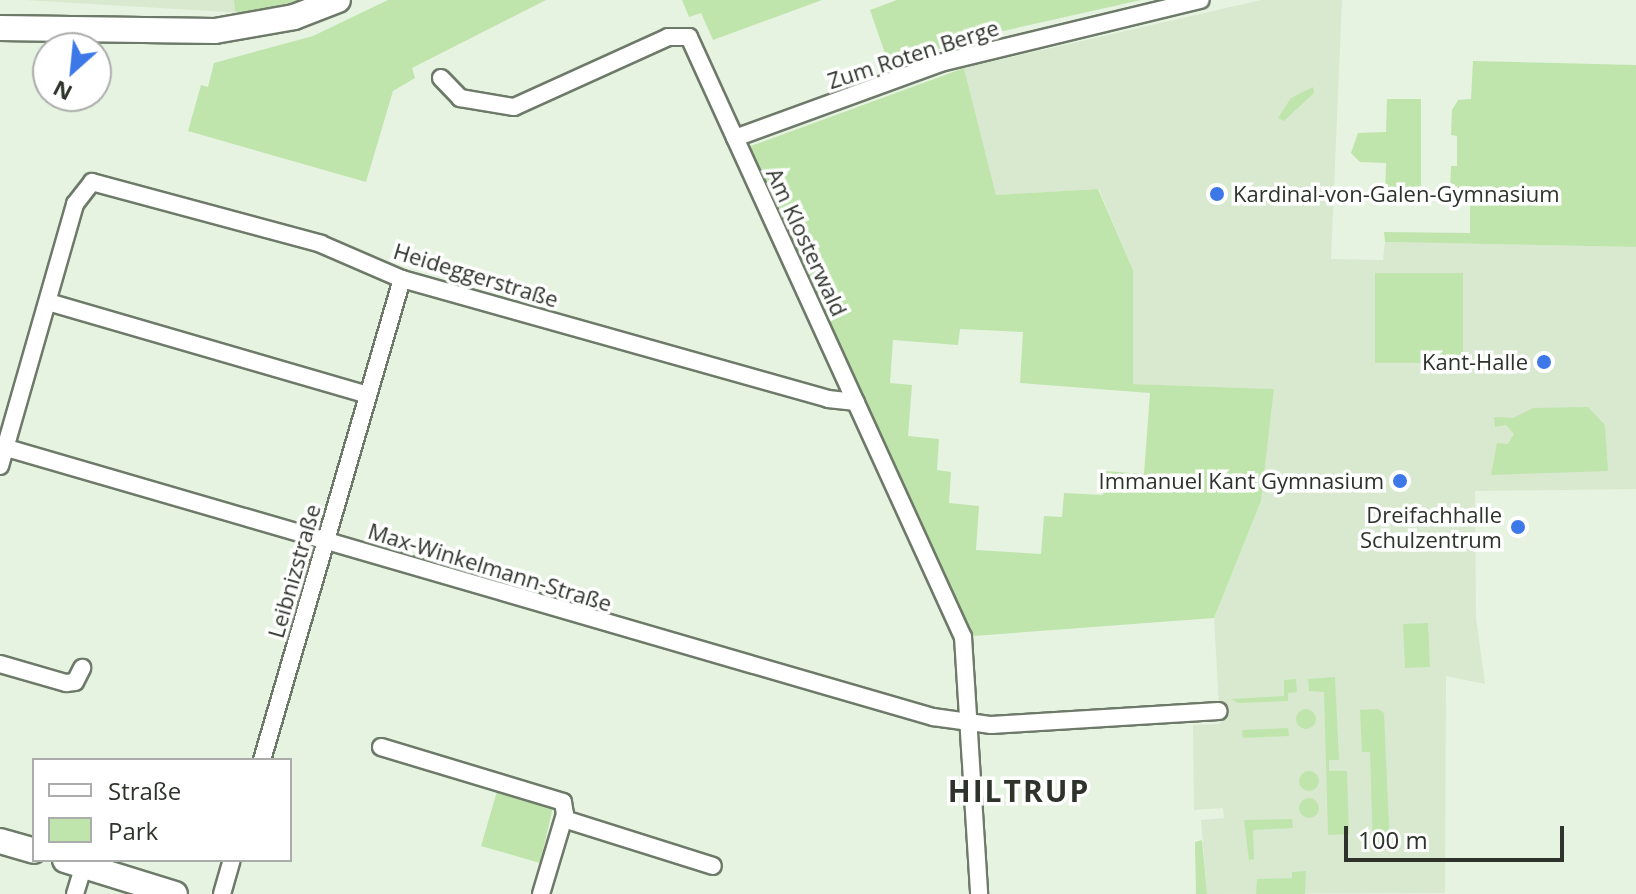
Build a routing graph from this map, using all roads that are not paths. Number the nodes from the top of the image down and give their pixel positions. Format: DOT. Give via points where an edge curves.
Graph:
graph roads {
  1 [pos="338,0"];
  2 [pos="1201,0"];
  3 [pos="0,28"];
  4 [pos="441,78"];
  5 [pos="735,138"];
  6 [pos="402,279"];
  7 [pos="48,302"];
  8 [pos="368,395"];
  9 [pos="856,402"];
  10 [pos="3,447"];
  11 [pos="0,466"];
  12 [pos="326,541"];
  13 [pos="0,664"];
  14 [pos="82,668"];
  15 [pos="1219,711"];
  16 [pos="968,724"];
  17 [pos="381,747"];
  18 [pos="263,758"];
  19 [pos="564,819"];
  20 [pos="0,841"];
  21 [pos="32,850"];
  22 [pos="231,862"];
  23 [pos="74,863"];
  24 [pos="713,866"];
  25 [pos="75,894"];
  26 [pos="175,894"];
  27 [pos="222,894"];
  28 [pos="541,894"];
  29 [pos="979,894"];
  1 -- 3 [label="main road" via="266,24 215,31"];
  2 -- 5 [label="street, Zum Roten Berge" via="944,62"];
  4 -- 5 [label="street, Am Klosterwald" via="460,98 514,107 684,34"];
  5 -- 9 [label="street, Am Klosterwald"];
  6 -- 7 [label="street, Heideggerstraße" via="321,244 108,183 87,184 75,204"];
  6 -- 8 [label="street, Leibnizstraße"];
  6 -- 9 [label="street, Heideggerstraße" via="828,399"];
  7 -- 8 [label="street"];
  7 -- 10 [label="street"];
  8 -- 12 [label="street, Leibnizstraße"];
  9 -- 16 [label="street, Am Klosterwald" via="963,637"];
  10 -- 11 [label="street"];
  10 -- 12 [label="street, Max-Winkelmann-Straße"];
  12 -- 16 [label="street, Max-Winkelmann-Straße" via="624,631"];
  12 -- 18 [label="street, Leibnizstraße"];
  13 -- 14 [label="street" via="66,683 75,682"];
  15 -- 16 [label="street"];
  16 -- 29 [label="street, Am Klosterwald"];
  17 -- 19 [label="street" via="551,796 563,802"];
  19 -- 24 [label="street"];
  19 -- 28 [label="street"];
  20 -- 21 [label="main road"];
  22 -- 27 [label="street"];
  23 -- 25 [label="street"];
  23 -- 26 [label="main road"];
}
